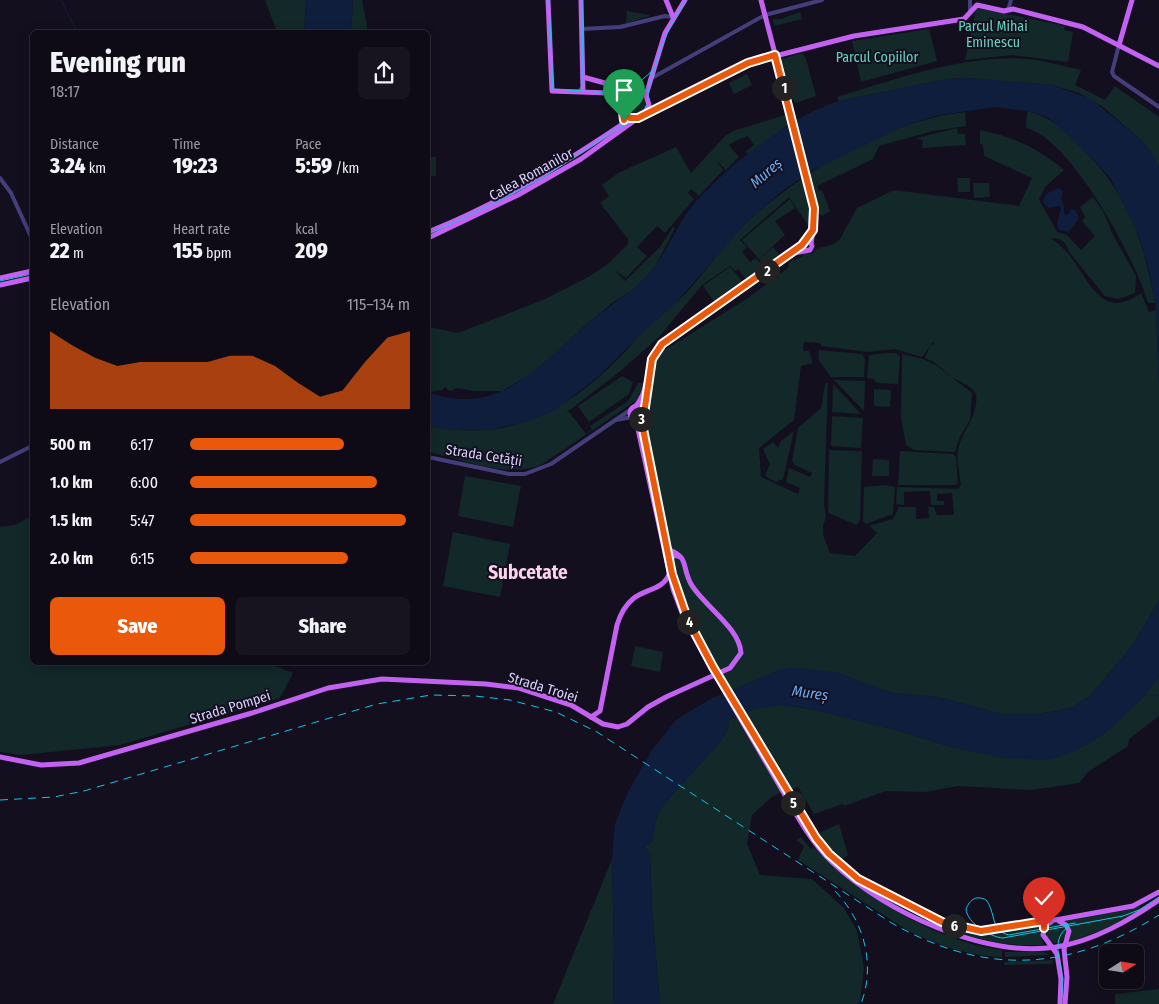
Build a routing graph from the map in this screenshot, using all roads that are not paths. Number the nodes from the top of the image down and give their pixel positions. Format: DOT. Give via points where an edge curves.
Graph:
graph roads {
  1 [pos="548,0"];
  2 [pos="581,0"];
  3 [pos="666,0"];
  4 [pos="685,0"];
  5 [pos="761,0"];
  6 [pos="822,0"];
  7 [pos="970,0"];
  8 [pos="975,0"];
  9 [pos="1011,0"];
  10 [pos="1132,0"];
  11 [pos="981,5"];
  12 [pos="1008,10"];
  13 [pos="970,14"];
  14 [pos="765,15"];
  15 [pos="673,17"];
  16 [pos="582,29"];
  17 [pos="1120,45"];
  18 [pos="785,53"];
  19 [pos="775,55"];
  20 [pos="1159,66"];
  21 [pos="780,75"];
  22 [pos="583,77"];
  23 [pos="650,80"];
  24 [pos="633,90"];
  25 [pos="583,91"];
  26 [pos="646,94"];
  27 [pos="1159,106"];
  28 [pos="622,112"];
  29 [pos="644,115"];
  30 [pos="638,118"];
  31 [pos="0,178"];
  32 [pos="430,231"];
  33 [pos="30,236"];
  34 [pos="430,237"];
  35 [pos="30,271"];
  36 [pos="0,278"];
  37 [pos="30,278"];
  38 [pos="0,285"];
  39 [pos="652,359"];
  40 [pos="634,408"];
  41 [pos="644,412"];
  42 [pos="636,419"];
  43 [pos="612,422"];
  44 [pos="30,447"];
  45 [pos="430,457"];
  46 [pos="0,462"];
  47 [pos="666,548"];
  48 [pos="683,558"];
  49 [pos="669,562"];
  50 [pos="669,573"];
  51 [pos="659,586"];
  52 [pos="673,589"];
  53 [pos="712,668"];
  54 [pos="467,683"];
  55 [pos="591,717"];
  56 [pos="0,757"];
  57 [pos="786,795"];
  58 [pos="1159,892"];
  59 [pos="1159,900"];
  60 [pos="1044,921"];
  61 [pos="1058,921"];
  62 [pos="1044,929"];
  63 [pos="1065,945"];
  64 [pos="1053,947"];
  65 [pos="1060,1004"];
  66 [pos="1065,1004"];
  1 -- 25 [label="main road" via="552,91"];
  2 -- 16 [label="main road"];
  3 -- 15 [label="main road"];
  4 -- 15 [label="main road"];
  5 -- 14 [label="main road"];
  6 -- 14 [label="street"];
  7 -- 13 [label="street"];
  8 -- 11 [label="street"];
  9 -- 12 [label="street"];
  10 -- 17 [label="main road"];
  11 -- 12 [label="main road"];
  11 -- 13 [label="main road" via="975,6"];
  12 -- 17 [label="main road" via="1083,27"];
  13 -- 18 [label="main road" via="962,20 854,36"];
  14 -- 19 [label="main road"];
  14 -- 23 [label="street"];
  15 -- 16 [label="street" via="620,27"];
  15 -- 23 [label="main road"];
  16 -- 22 [label="main road"];
  17 -- 20 [label="main road"];
  17 -- 27 [label="street" via="1112,72 1114,76"];
  18 -- 19 [label="main road"];
  18 -- 21 [label="main road" via="779,59"];
  19 -- 21 [label="main road"];
  19 -- 29 [label="main road" via="748,63"];
  21 -- 39 [label="main road" via="811,191 815,214 813,230 806,245 662,344"];
  22 -- 24 [label="main road"];
  22 -- 25 [label="main road"];
  23 -- 24 [label="main road"];
  23 -- 26 [label="main road"];
  24 -- 26 [label="main road"];
  24 -- 28 [label="main road" via="622,98"];
  25 -- 28 [label="main road" via="610,94"];
  26 -- 29 [label="main road" via="649,107"];
  28 -- 30 [label="main road" via="630,118"];
  28 -- 32 [label="main road, Calea Romanilor" via="624,120 621,125 544,174 464,217"];
  29 -- 30 [label="main road"];
  30 -- 34 [label="main road, Calea Romanilor" via="581,158 525,191"];
  31 -- 33 [label="street"];
  35 -- 36 [label="main road"];
  37 -- 38 [label="main road"];
  39 -- 40 [label="main road" via="643,396"];
  39 -- 41 [label="main road"];
  40 -- 41 [label="main road" via="641,408"];
  40 -- 42 [label="main road" via="631,412"];
  40 -- 43 [label="street, Strada Cetății"];
  41 -- 42 [label="main road"];
  42 -- 43 [label="street, Strada Cetății" via="622,418"];
  42 -- 47 [label="main road"];
  42 -- 50 [label="main road"];
  43 -- 45 [label="street, Strada Cetății" via="551,464 526,474 509,474"];
  44 -- 46 [label="street"];
  47 -- 48 [label="main road"];
  47 -- 49 [label="main road"];
  48 -- 49 [label="main road" via="674,555"];
  48 -- 55 [label="main road, Strada Troiei" via="694,588 738,640 741,653 738,660 724,671 657,701 627,724 613,727"];
  49 -- 53 [label="main road" via="687,618"];
  50 -- 51 [label="main road"];
  50 -- 52 [label="main road"];
  51 -- 52 [label="main road"];
  51 -- 55 [label="main road" via="634,598 622,612 600,711"];
  52 -- 53 [label="main road" via="684,618"];
  53 -- 57 [label="main road, bridge"];
  54 -- 55 [label="main road, Strada Troiei" via="519,688 571,705"];
  54 -- 56 [label="main road, Strada Pompei" via="368,680 314,692 79,763 47,765"];
  57 -- 60 [label="main road" via="816,838 840,865 924,914 976,931"];
  57 -- 64 [label="main road" via="813,840 834,864 892,904 977,942"];
  58 -- 61 [label="main road" via="1137,905"];
  59 -- 63 [label="main road" via="1127,921"];
  60 -- 61 [label="main road"];
  60 -- 62 [label="main road"];
  61 -- 62 [label="main road"];
  61 -- 63 [label="main road" via="1069,931"];
  62 -- 64 [label="main road" via="1044,939"];
  63 -- 64 [label="main road"];
  63 -- 66 [label="main road"];
  64 -- 65 [label="main road" via="1061,972"];
}
